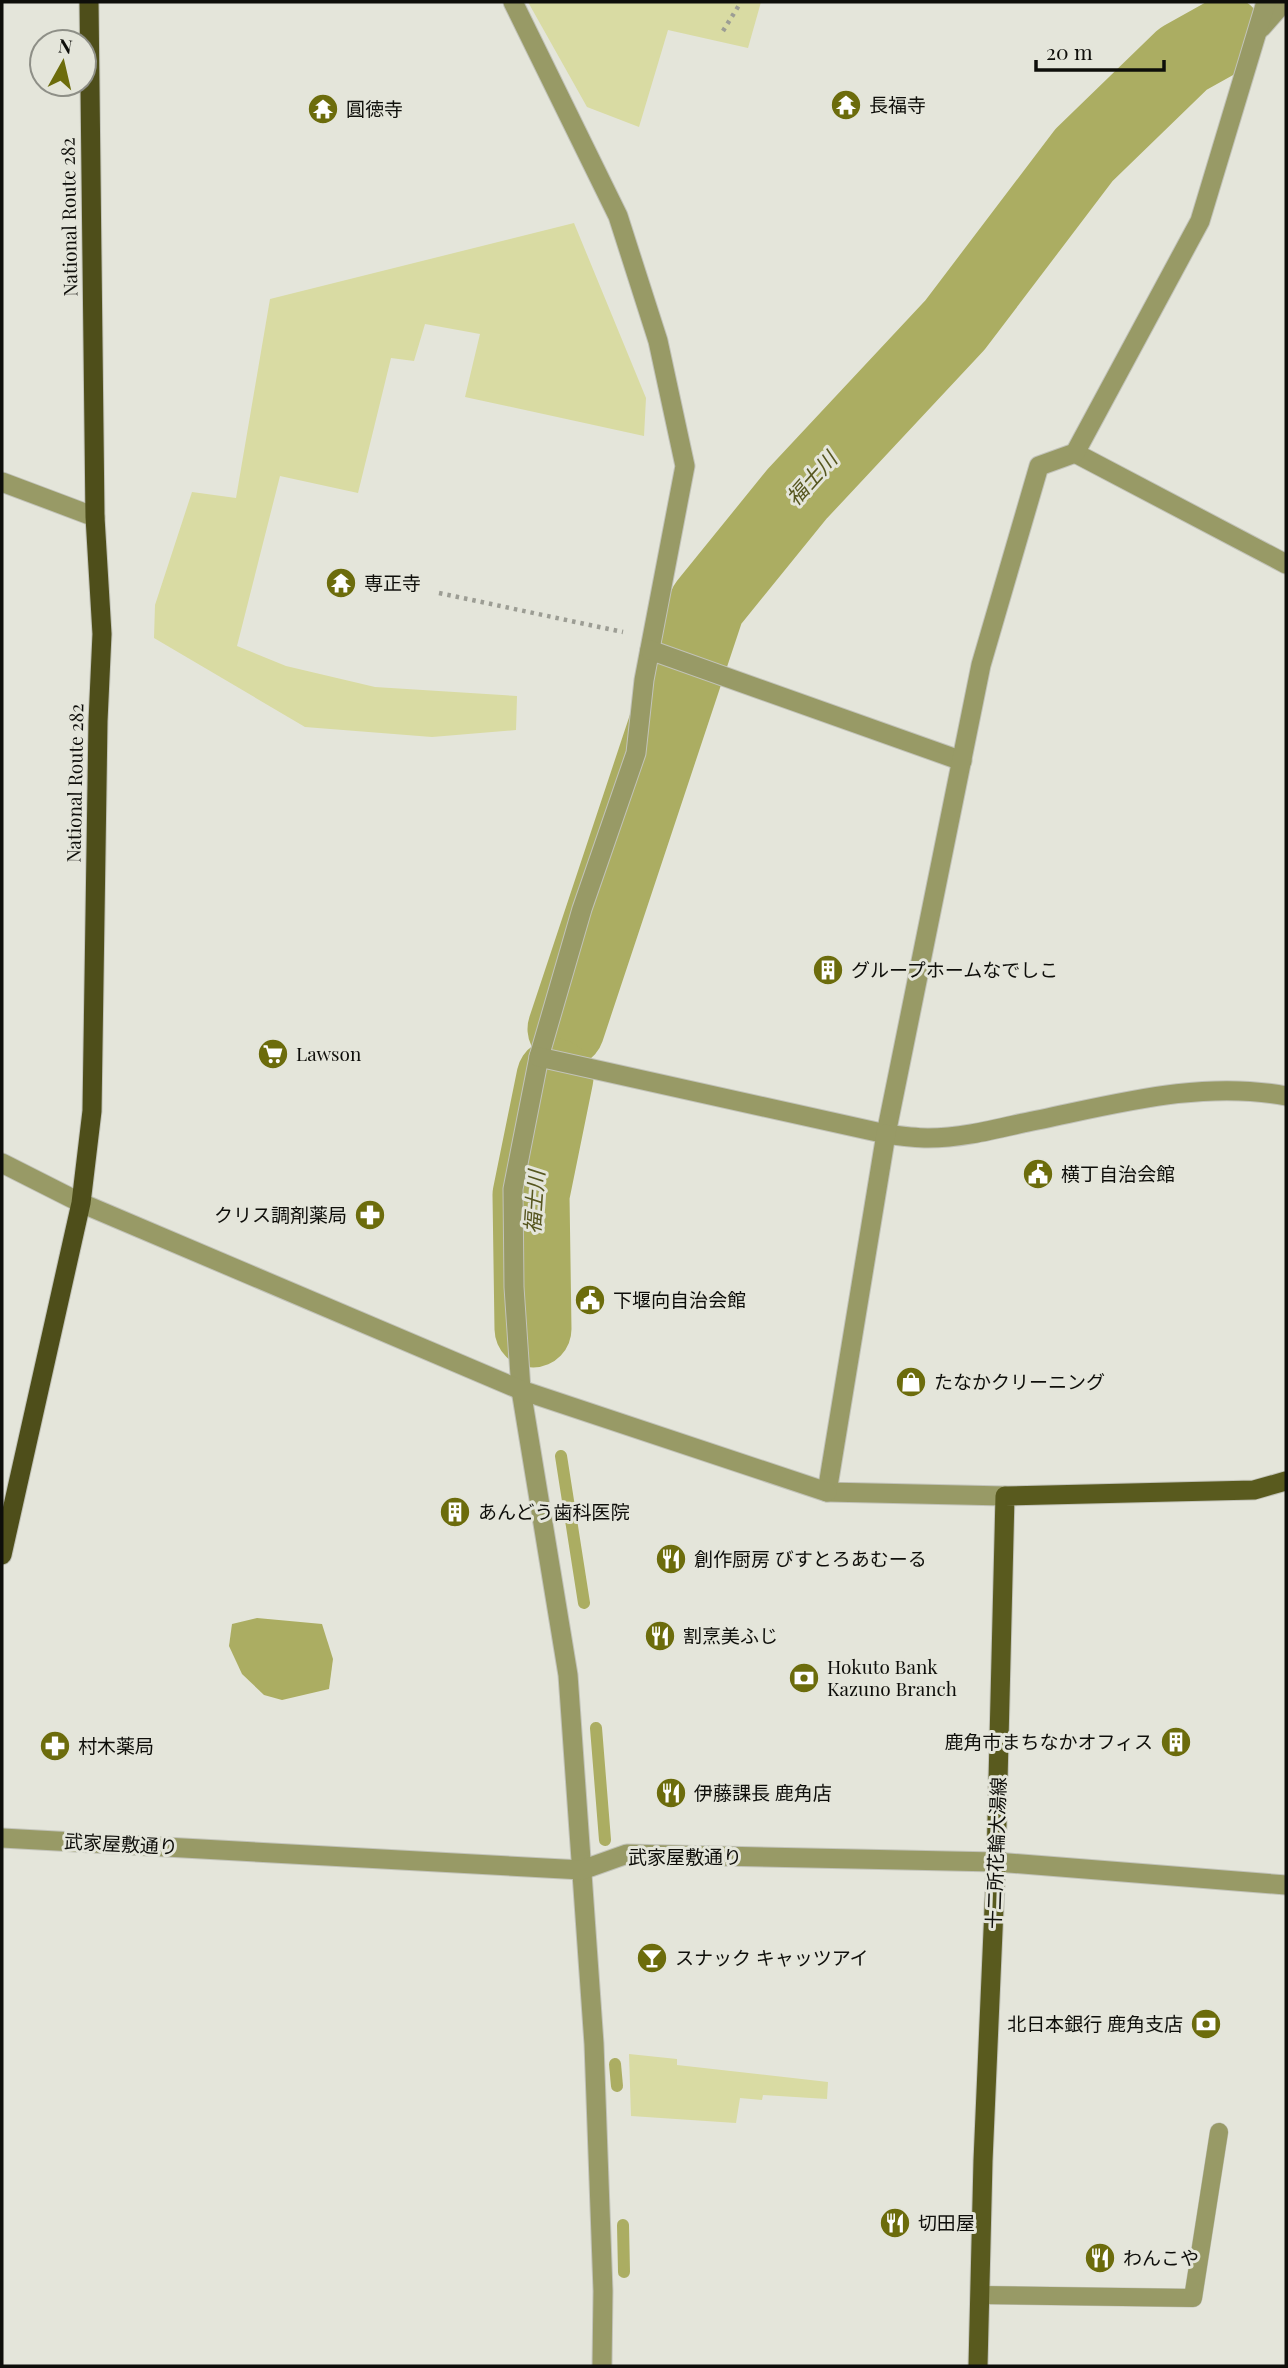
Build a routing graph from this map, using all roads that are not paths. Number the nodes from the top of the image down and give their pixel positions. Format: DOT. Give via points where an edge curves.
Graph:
graph roads {
  1 [pos="89,2"];
  2 [pos="513,2"];
  3 [pos="1266,2"];
  4 [pos="1284,2"];
  5 [pos="1254,37"];
  6 [pos="1075,453"];
  7 [pos="2,482"];
  8 [pos="95,517"];
  9 [pos="1286,564"];
  10 [pos="652,646"];
  11 [pos="962,761"];
  12 [pos="539,1057"];
  13 [pos="1286,1096"];
  14 [pos="886,1135"];
  15 [pos="2,1163"];
  16 [pos="81,1203"];
  17 [pos="521,1390"];
  18 [pos="1286,1481"];
  19 [pos="827,1492"];
  20 [pos="1005,1496"];
  21 [pos="2,1555"];
  22 [pos="2,1838"];
  23 [pos="996,1862"];
  24 [pos="582,1870"];
  25 [pos="1286,1885"];
  26 [pos="1219,2132"];
  27 [pos="980,2295"];
  28 [pos="602,2366"];
  29 [pos="978,2366"];
  1 -- 8 [label="highway, National Route 282"];
  2 -- 10 [label="street" via="618,216 659,341 685,466"];
  3 -- 5 [label="street"];
  4 -- 5 [label="street"];
  5 -- 6 [label="street" via="1200,221"];
  6 -- 9 [label="street"];
  6 -- 11 [label="street" via="1039,466 981,664"];
  7 -- 8 [label="street"];
  8 -- 16 [label="highway, National Route 282" via="102,634 92,1111"];
  10 -- 11 [label="street"];
  10 -- 12 [label="street" via="636,753 582,909"];
  11 -- 14 [label="street"];
  12 -- 14 [label="street"];
  12 -- 17 [label="street" via="513,1189"];
  13 -- 14 [label="street" via="1210,1090 979,1132 930,1138"];
  14 -- 19 [label="street"];
  15 -- 16 [label="street"];
  16 -- 17 [label="street"];
  16 -- 21 [label="highway, National Route 282"];
  17 -- 19 [label="street"];
  17 -- 24 [label="street" via="568,1675"];
  18 -- 20 [label="main road" via="1254,1490"];
  19 -- 20 [label="street"];
  20 -- 23 [label="main road, 十二所花輪大湯線"];
  22 -- 24 [label="street, 武家屋敷通り"];
  23 -- 24 [label="street, 武家屋敷通り" via="626,1854"];
  23 -- 25 [label="street, 武家屋敷通り"];
  23 -- 27 [label="main road, 十二所花輪大湯線"];
  24 -- 28 [label="street" via="594,2044"];
  26 -- 27 [label="lane" via="1192,2298"];
  27 -- 29 [label="main road, 十二所花輪大湯線"];
}
